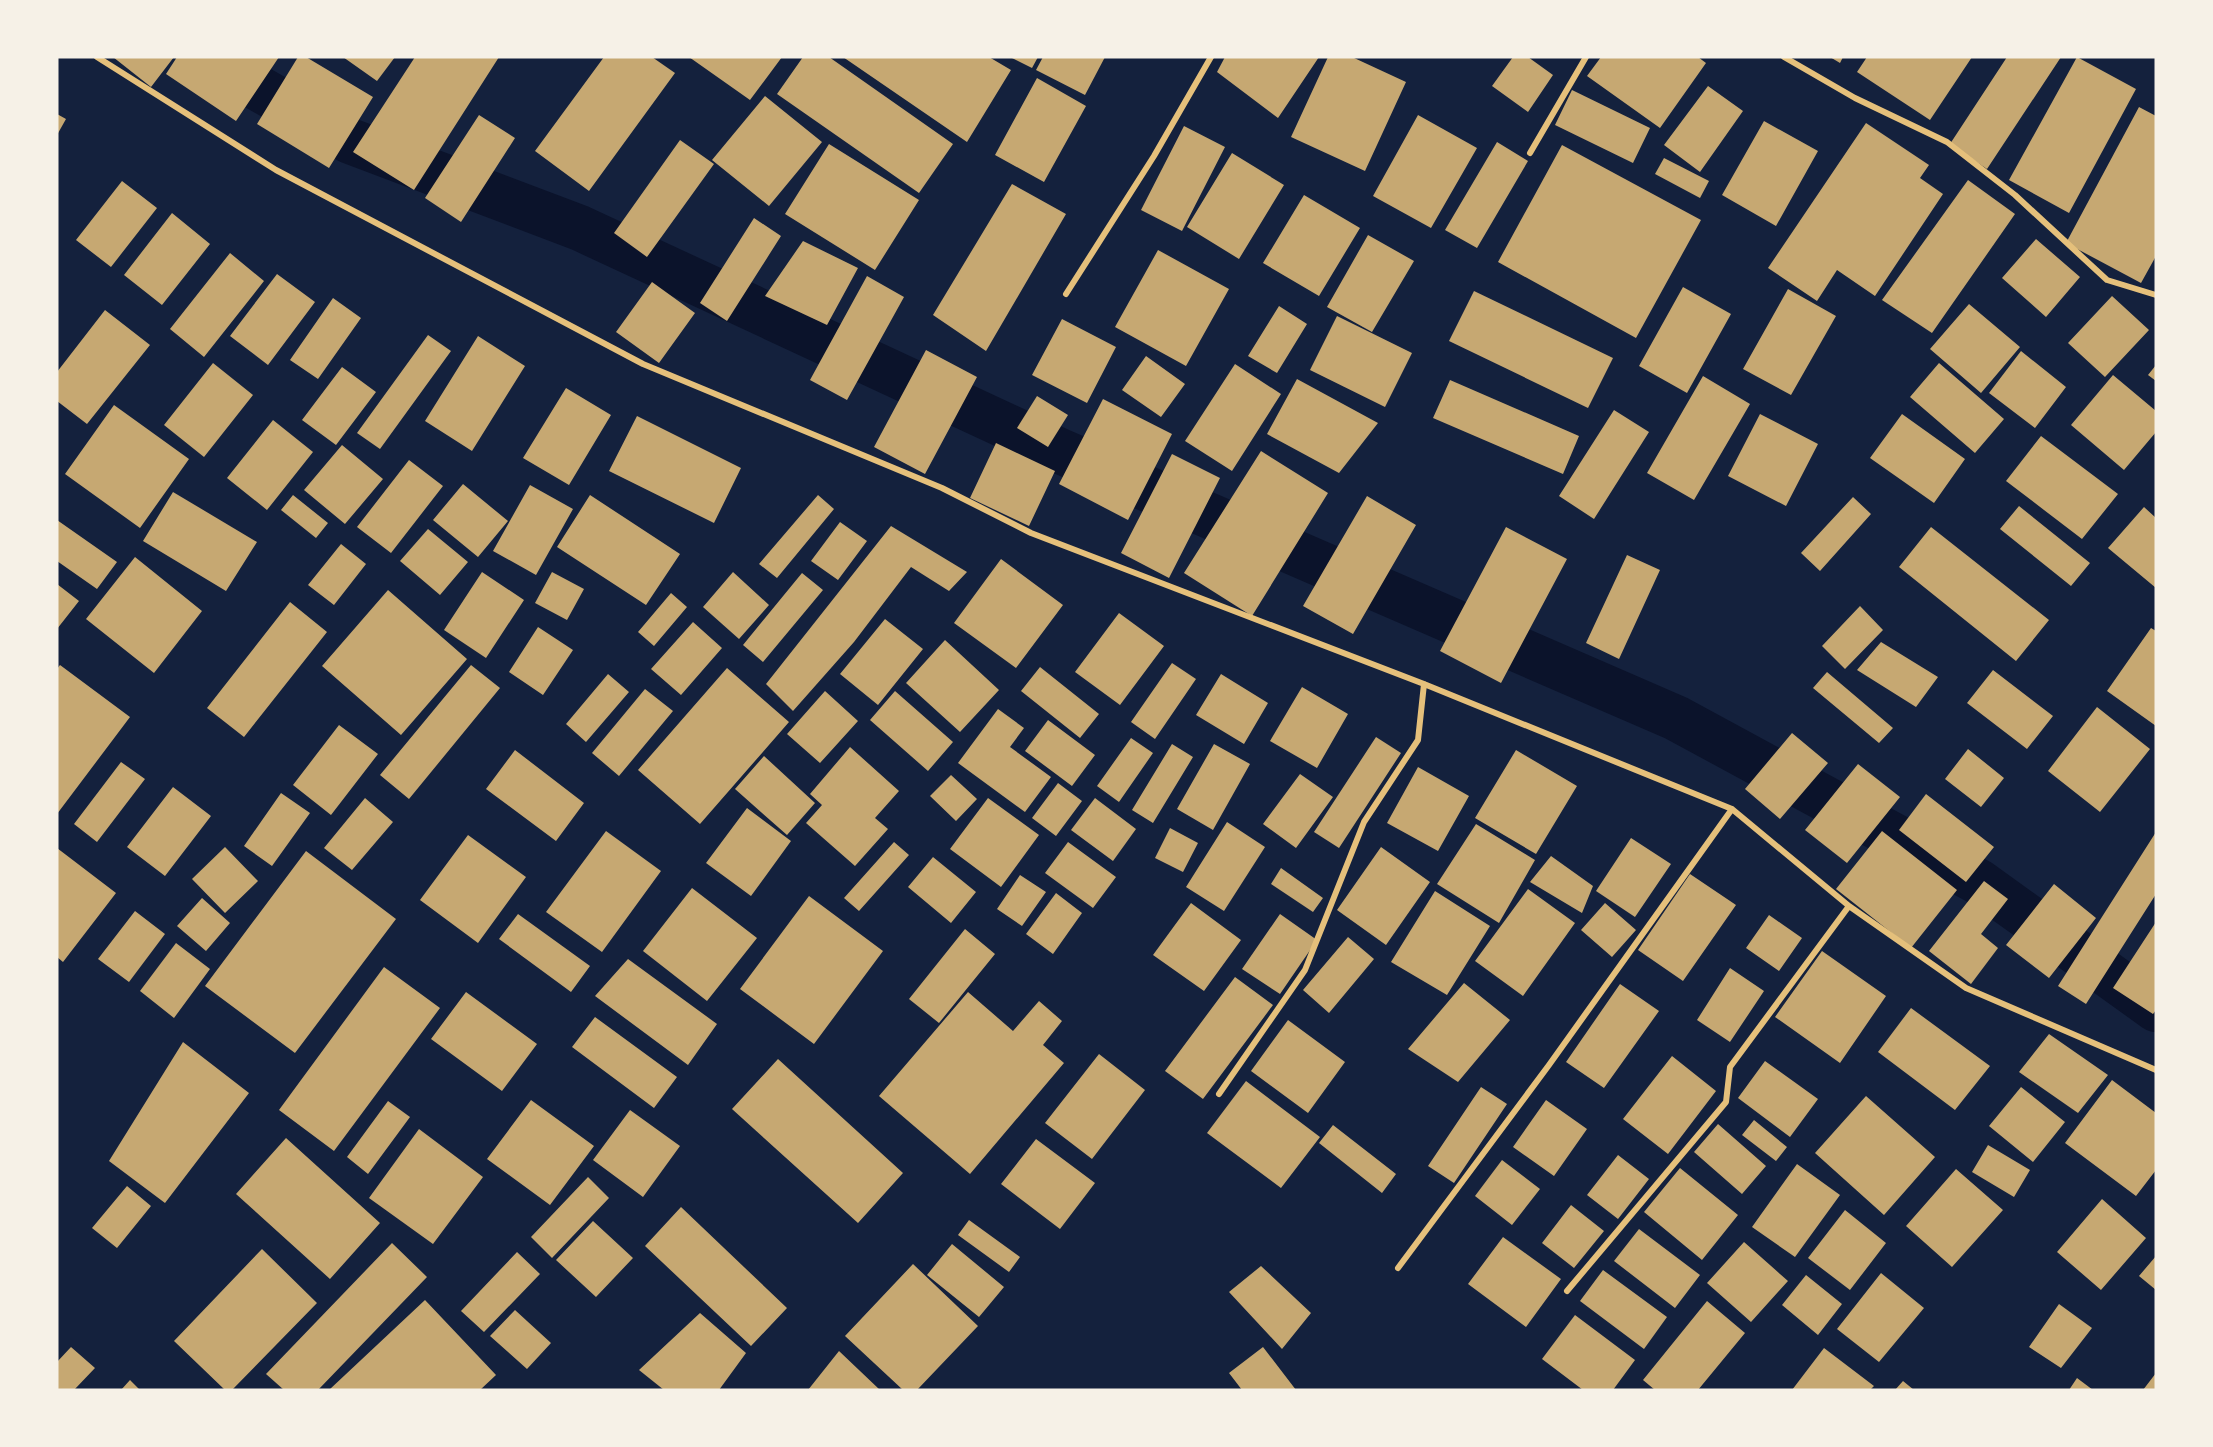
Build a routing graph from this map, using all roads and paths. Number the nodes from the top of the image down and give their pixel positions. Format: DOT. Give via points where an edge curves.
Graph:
graph roads {
  1 [pos="97,57"];
  2 [pos="1211,57"];
  3 [pos="1586,57"];
  4 [pos="1784,57"];
  5 [pos="1530,153"];
  6 [pos="1066,294"];
  7 [pos="2156,295"];
  8 [pos="1424,684"];
  9 [pos="1732,809"];
  10 [pos="1849,906"];
  11 [pos="2156,1070"];
  12 [pos="1219,1094"];
  13 [pos="1398,1268"];
  14 [pos="1567,1291"];
  1 -- 8 [label="street" via="276,170 643,364 942,488 1031,533"];
  2 -- 6 [label="street" via="1154,156"];
  3 -- 5 [label="street"];
  4 -- 7 [label="street" via="1855,98 1947,142 2015,195 2107,280"];
  8 -- 9 [label="street"];
  8 -- 12 [label="street" via="1418,740 1364,822 1305,970"];
  9 -- 10 [label="street"];
  9 -- 13 [label="street"];
  10 -- 11 [label="street" via="1966,988"];
  10 -- 14 [label="street" via="1730,1067 1726,1102"];
}
